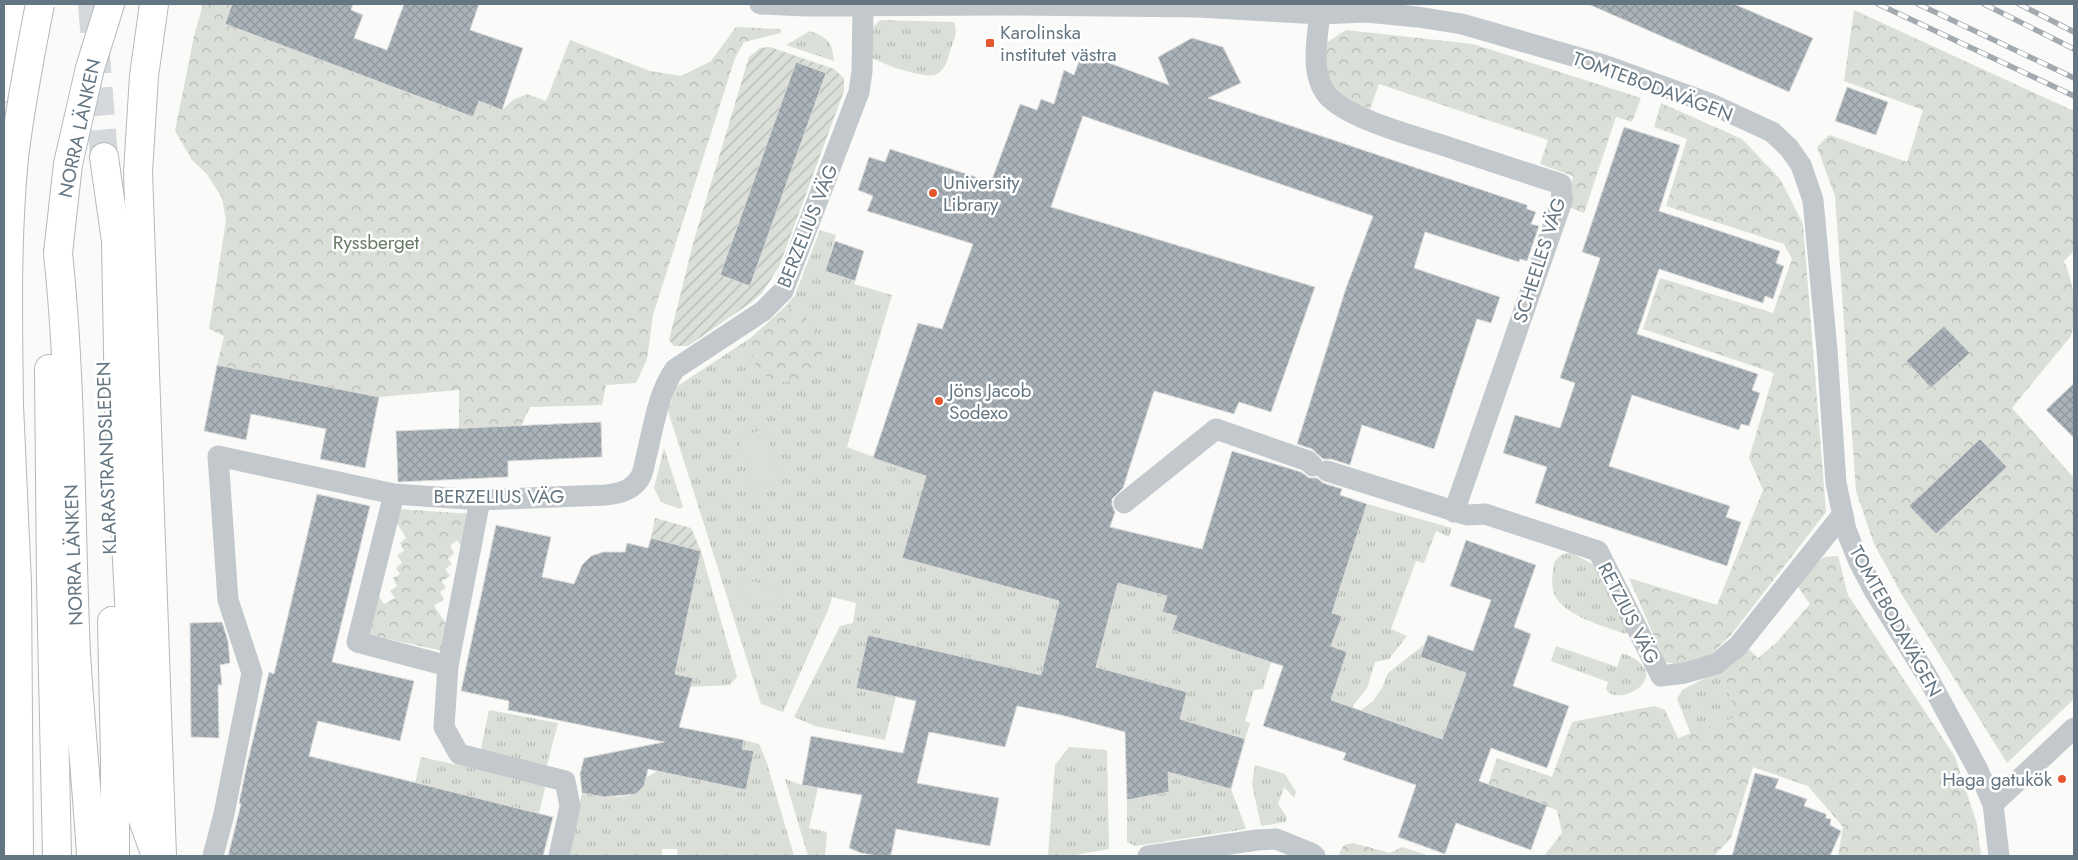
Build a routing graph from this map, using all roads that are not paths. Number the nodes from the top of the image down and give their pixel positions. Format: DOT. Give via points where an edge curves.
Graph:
graph roads {
  1 [pos="16,4"];
  2 [pos="40,4"];
  3 [pos="110,4"];
  4 [pos="154,4"];
  5 [pos="760,4"];
  6 [pos="863,6"];
  7 [pos="1320,14"];
  8 [pos="4,88"];
  9 [pos="59,403"];
  10 [pos="394,494"];
  11 [pos="480,500"];
  12 [pos="1124,503"];
  13 [pos="1454,512"];
  14 [pos="1843,514"];
  15 [pos="448,666"];
  16 [pos="2074,728"];
  17 [pos="1993,804"];
  18 [pos="19,856"];
  19 [pos="57,856"];
  20 [pos="91,856"];
  21 [pos="115,856"];
  22 [pos="156,856"];
  23 [pos="162,856"];
  24 [pos="213,856"];
  25 [pos="559,856"];
  26 [pos="1148,856"];
  27 [pos="1315,856"];
  28 [pos="1999,856"];
  1 -- 8 [label="highway"];
  2 -- 18 [label="highway, bridge" via="21,104 9,216 7,306 17,593"];
  3 -- 9 [label="highway, NORRA LÄNKEN, bridge" via="90,68 68,164 48,331"];
  4 -- 23 [label="highway" via="144,76 138,172"];
  5 -- 6 [label="street, TOMTEBODAVÄGEN"];
  6 -- 7 [label="street, TOMTEBODAVÄGEN" via="1198,7"];
  6 -- 11 [label="street, BERZELIUS VÄG" via="859,92 783,291 763,311 675,369 666,381 641,476 631,488 618,494"];
  7 -- 13 [label="street, SCHEELES VÄG" via="1318,74 1326,94 1340,107 1417,137 1562,184 1562,201"];
  7 -- 14 [label="street, TOMTEBODAVÄGEN" via="1366,12 1418,17 1515,38 1604,65 1709,103 1772,132 1789,148 1800,165 1813,200 1836,483"];
  9 -- 19 [label="highway, NORRA LÄNKEN" via="51,583"];
  9 -- 20 [label="highway, NORRA LÄNKEN"];
  10 -- 11 [label="street, BERZELIUS VÄG"];
  10 -- 15 [label="street" via="358,642"];
  10 -- 24 [label="street, BERZELIUS VÄG" via="218,456 228,600 252,673"];
  11 -- 15 [label="street"];
  12 -- 13 [label="street, RETZIUS VÄG" via="1216,429 1308,461 1320,469"];
  13 -- 14 [label="street, RETZIUS VÄG" via="1485,514 1598,551 1661,676 1716,664 1738,646"];
  14 -- 17 [label="street, TOMTEBODAVÄGEN" via="1859,562 1962,737"];
  15 -- 25 [label="street" via="444,727 458,754 565,781 570,806"];
  16 -- 17 [label="street"];
  17 -- 28 [label="street, TOMTEBODAVÄGEN"];
  21 -- 22 [label="highway, KLARASTRANDSLEDEN" via="114,690 104,426 104,157 116,241 119,407 140,811"];
  26 -- 27 [label="street" via="1276,839"];
}
